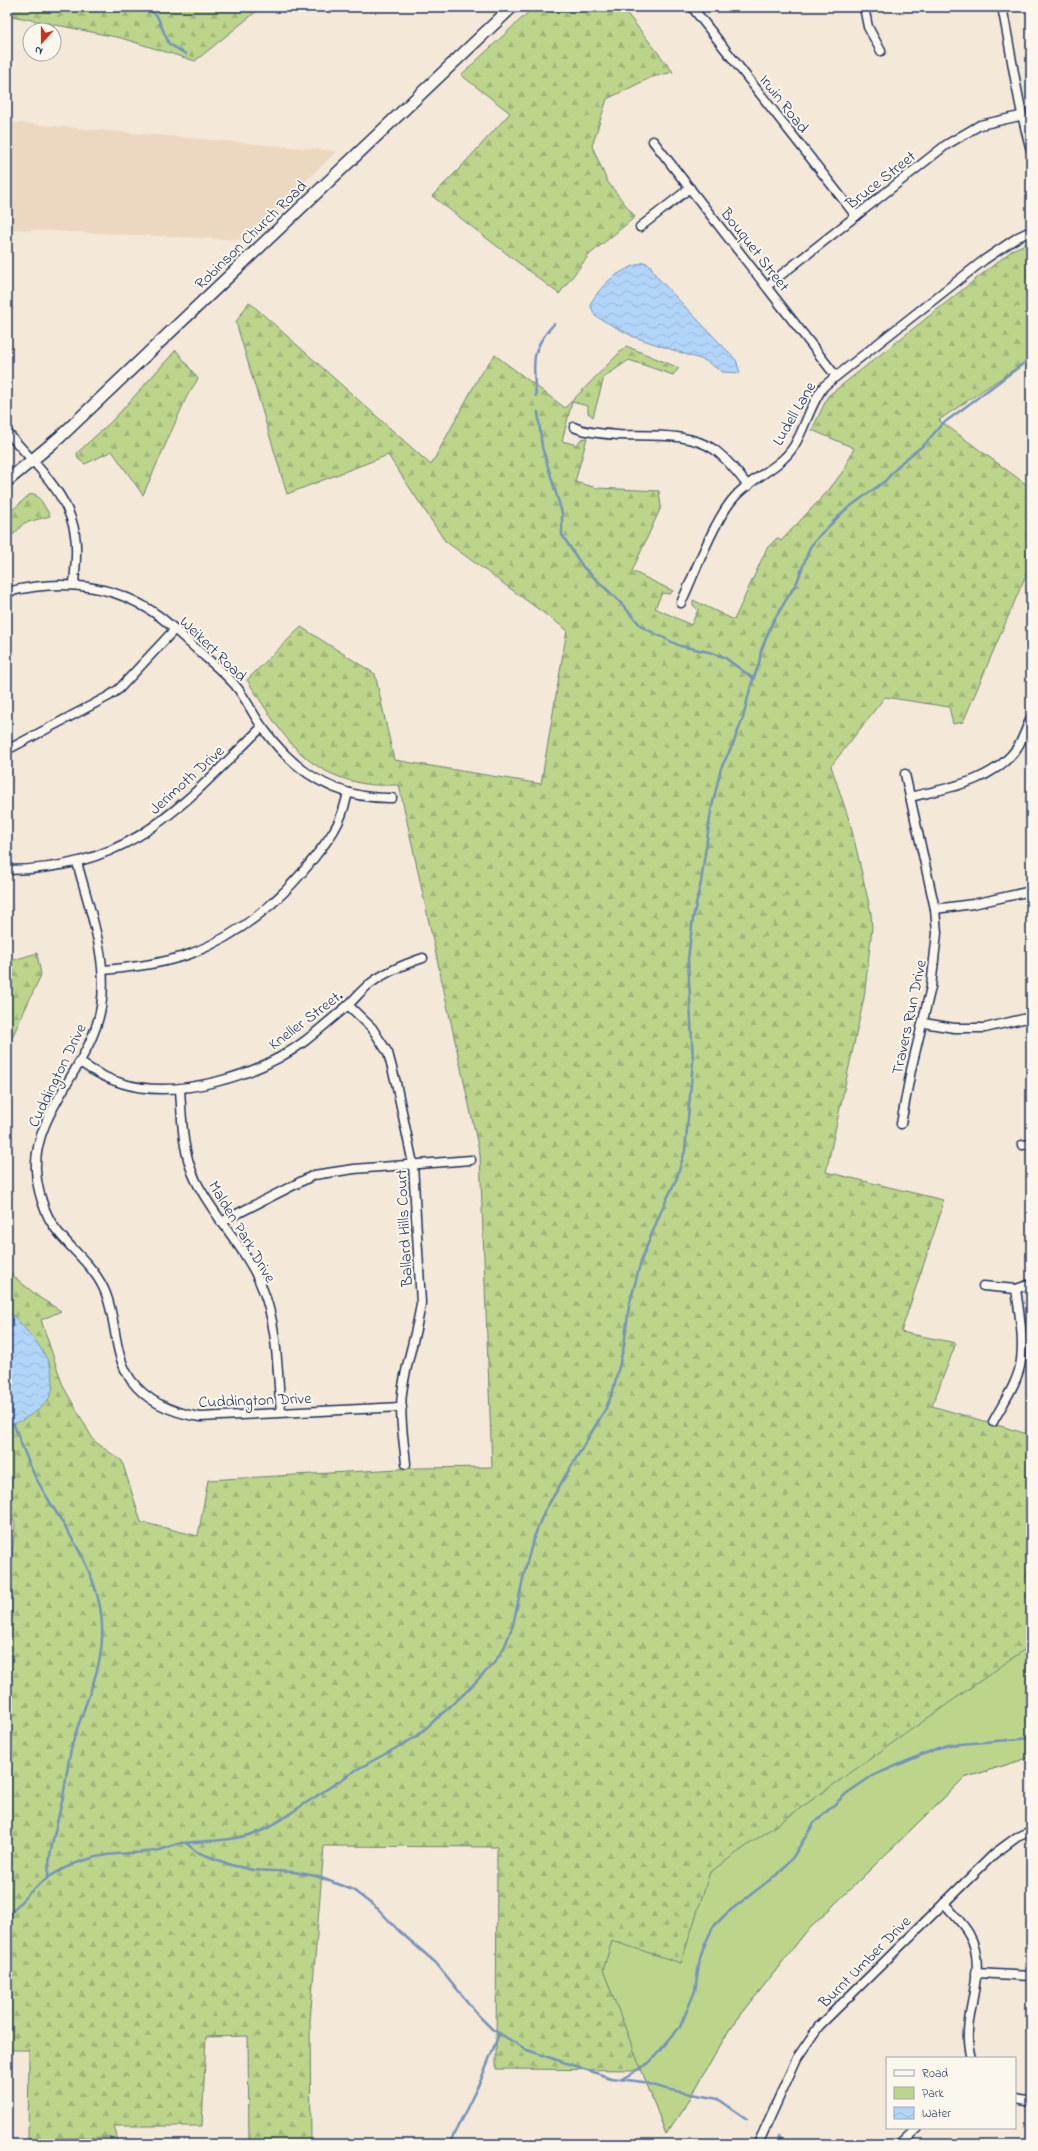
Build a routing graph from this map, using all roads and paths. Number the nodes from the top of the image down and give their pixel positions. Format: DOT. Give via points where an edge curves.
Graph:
graph roads {
  1 [pos="512,7"];
  2 [pos="692,7"];
  3 [pos="864,7"];
  4 [pos="1002,7"];
  5 [pos="881,51"];
  6 [pos="1020,116"];
  7 [pos="653,141"];
  8 [pos="1031,150"];
  9 [pos="690,188"];
  10 [pos="856,216"];
  11 [pos="640,228"];
  12 [pos="1031,231"];
  13 [pos="768,286"];
  14 [pos="835,375"];
  15 [pos="574,427"];
  16 [pos="7,432"];
  17 [pos="32,461"];
  18 [pos="7,481"];
  19 [pos="748,486"];
  20 [pos="74,584"];
  21 [pos="7,592"];
  22 [pos="681,603"];
  23 [pos="175,629"];
  24 [pos="1031,717"];
  25 [pos="262,727"];
  26 [pos="7,750"];
  27 [pos="905,774"];
  28 [pos="348,793"];
  29 [pos="910,797"];
  30 [pos="392,798"];
  31 [pos="78,862"];
  32 [pos="7,870"];
  33 [pos="1031,891"];
  34 [pos="935,909"];
  35 [pos="423,958"];
  36 [pos="104,970"];
  37 [pos="348,1005"];
  38 [pos="1031,1017"];
  39 [pos="924,1023"];
  40 [pos="81,1063"];
  41 [pos="180,1089"];
  42 [pos="901,1124"];
  43 [pos="1031,1144"];
  44 [pos="1022,1145"];
  45 [pos="471,1160"];
  46 [pos="414,1164"];
  47 [pos="221,1222"];
  48 [pos="1031,1284"];
  49 [pos="983,1286"];
  50 [pos="1016,1289"];
  51 [pos="402,1407"];
  52 [pos="281,1412"];
  53 [pos="993,1422"];
  54 [pos="406,1464"];
  55 [pos="1031,1831"];
  56 [pos="944,1903"];
  57 [pos="976,1973"];
  58 [pos="1031,1976"];
  59 [pos="971,2057"];
  60 [pos="1016,2099"];
  61 [pos="1031,2102"];
  62 [pos="916,2129"];
  63 [pos="758,2144"];
  64 [pos="900,2144"];
  1 -- 17 [label="street, Robinson Church Road"];
  2 -- 10 [label="street, Irwin Road"];
  3 -- 5 [label="street" via="868,27"];
  4 -- 6 [label="street" via="1012,55"];
  6 -- 8 [label="street"];
  6 -- 10 [label="street, Bruce Street" via="980,125 946,145"];
  7 -- 9 [label="street, Bouquet Street"];
  9 -- 11 [label="street"];
  9 -- 13 [label="street, Bouquet Street"];
  10 -- 13 [label="street, Bruce Street"];
  12 -- 14 [label="street, Ludell Lane" via="984,260"];
  13 -- 14 [label="street, Bouquet Street"];
  14 -- 19 [label="street, Ludell Lane" via="815,397 794,446 783,459"];
  15 -- 19 [label="street" via="607,434 689,438 715,450 731,464"];
  16 -- 17 [label="street"];
  17 -- 18 [label="street, Robinson Church Road"];
  17 -- 20 [label="street" via="61,500 72,522 76,548"];
  19 -- 22 [label="street, Ludell Lane" via="733,498 723,514"];
  20 -- 21 [label="street, Weikert Road"];
  20 -- 23 [label="street, Weikert Road" via="120,594 160,616"];
  23 -- 25 [label="street, Weikert Road" via="235,686"];
  23 -- 26 [label="street" via="119,689"];
  24 -- 29 [label="street" via="1018,747 993,771 954,786"];
  25 -- 28 [label="street, Weikert Road" via="294,765 315,780"];
  25 -- 31 [label="street, Jerimoth Drive" via="176,811 153,828 128,843"];
  27 -- 29 [label="street, Travers Run Drive"];
  28 -- 30 [label="street, Weikert Road" via="374,798"];
  28 -- 36 [label="street" via="342,816 329,839 306,869 282,895 238,931 190,954 138,966"];
  29 -- 34 [label="street, Travers Run Drive"];
  31 -- 32 [label="street, Jerimoth Drive" via="44,868"];
  31 -- 36 [label="street, Cuddington Drive"];
  33 -- 34 [label="street" via="973,904"];
  34 -- 39 [label="street, Travers Run Drive" via="937,933"];
  35 -- 37 [label="street, Kneller Street." via="401,966 370,983"];
  36 -- 40 [label="street, Cuddington Drive" via="101,1008"];
  37 -- 41 [label="street, Kneller Street." via="304,1041 274,1060 242,1074"];
  37 -- 46 [label="street, Ballard Hills Court" via="372,1028 388,1053"];
  38 -- 39 [label="street" via="985,1028 954,1028"];
  39 -- 42 [label="street, Travers Run Drive" via="911,1070"];
  40 -- 41 [label="street, Kneller Street." via="98,1074 121,1083 146,1089"];
  40 -- 52 [label="street, Cuddington Drive" via="57,1102 38,1146 38,1186 55,1227 95,1273 104,1288 118,1350 131,1380 156,1402 183,1414 200,1417"];
  41 -- 47 [label="street, Malden Park Drive" via="184,1141 190,1167"];
  43 -- 44 [label="street"];
  45 -- 46 [label="street"];
  46 -- 47 [label="street" via="314,1175"];
  46 -- 51 [label="street, Ballard Hills Court" via="421,1302 405,1376"];
  47 -- 52 [label="street, Malden Park Drive" via="252,1268 271,1311"];
  48 -- 50 [label="street"];
  49 -- 50 [label="street"];
  50 -- 53 [label="street" via="1022,1335 1021,1361 1016,1378"];
  51 -- 52 [label="street, Cuddington Drive"];
  51 -- 54 [label="street, Ballard Hills Court"];
  55 -- 56 [label="street, Burnt Umber Drive" via="1017,1837 994,1854"];
  56 -- 57 [label="street" via="970,1934 976,1954"];
  56 -- 63 [label="street, Burnt Umber Drive" via="819,2026 797,2058"];
  57 -- 58 [label="street"];
  57 -- 59 [label="street" via="967,2032"];
  60 -- 61 [label="street"];
  62 -- 64 [label="street"];
}
